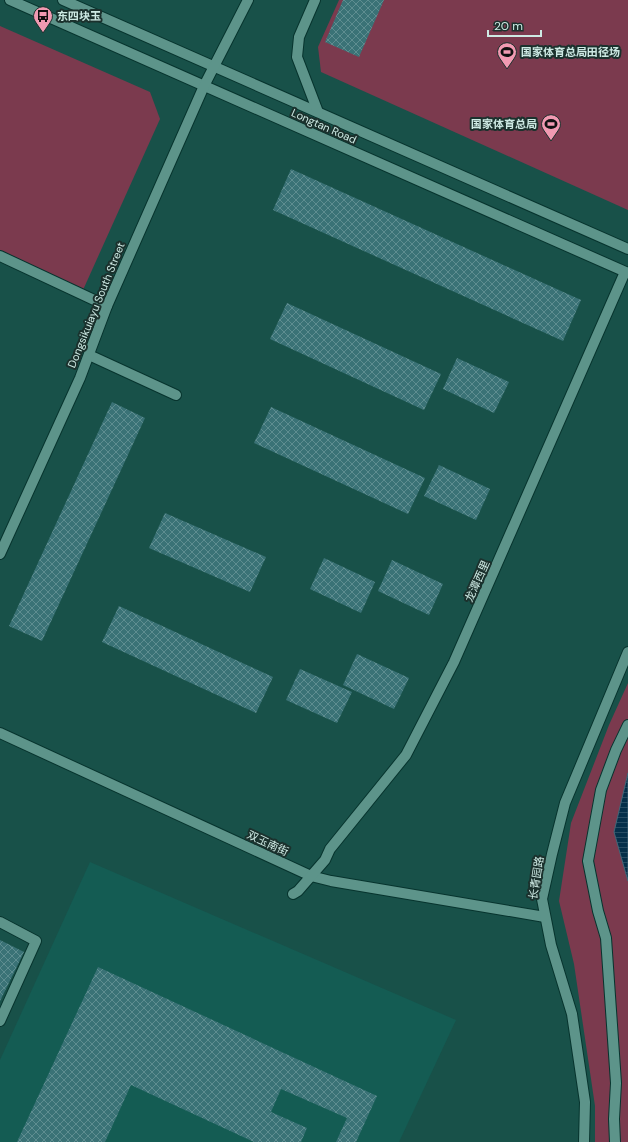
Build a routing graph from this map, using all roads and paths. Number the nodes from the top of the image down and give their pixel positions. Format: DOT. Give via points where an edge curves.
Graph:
graph roads {
  1 [pos="10,0"];
  2 [pos="63,0"];
  3 [pos="248,0"];
  4 [pos="315,0"];
  5 [pos="214,65"];
  6 [pos="204,86"];
  7 [pos="318,112"];
  8 [pos="628,249"];
  9 [pos="0,256"];
  10 [pos="627,272"];
  11 [pos="107,306"];
  12 [pos="89,355"];
  13 [pos="176,395"];
  14 [pos="0,554"];
  15 [pos="628,652"];
  16 [pos="628,725"];
  17 [pos="0,733"];
  18 [pos="311,876"];
  19 [pos="293,894"];
  20 [pos="545,917"];
  21 [pos="0,922"];
  22 [pos="0,1021"];
  23 [pos="584,1142"];
  24 [pos="615,1142"];
  1 -- 6 [label="street, Longtan Road"];
  2 -- 5 [label="street, Longtan Road"];
  3 -- 5 [label="street, Dongsikuiayu South Street"];
  4 -- 7 [label="street" via="299,37 297,57"];
  5 -- 6 [label="street, Dongsikuiayu South Street"];
  5 -- 7 [label="street, Longtan Road"];
  6 -- 10 [label="street, Longtan Road"];
  6 -- 11 [label="street, Dongsikuiayu South Street"];
  7 -- 8 [label="street, Longtan Road"];
  9 -- 11 [label="street"];
  10 -- 18 [label="street, 龙潭西里" via="454,662 406,755"];
  11 -- 12 [label="street, Dongsikuiayu South Street"];
  12 -- 13 [label="street"];
  12 -- 14 [label="street, Dongsikuiayu South Street"];
  15 -- 20 [label="street, 长青园路" via="565,803 542,899"];
  16 -- 24 [label="street" via="601,790 588,861 606,938 616,1083"];
  17 -- 18 [label="street, 双玉南街"];
  18 -- 19 [label="street, 龙潭西里"];
  18 -- 20 [label="street, 双玉南街"];
  20 -- 23 [label="street, 长青园路" via="572,1014 585,1102"];
  21 -- 22 [label="street" via="36,941"];
}
